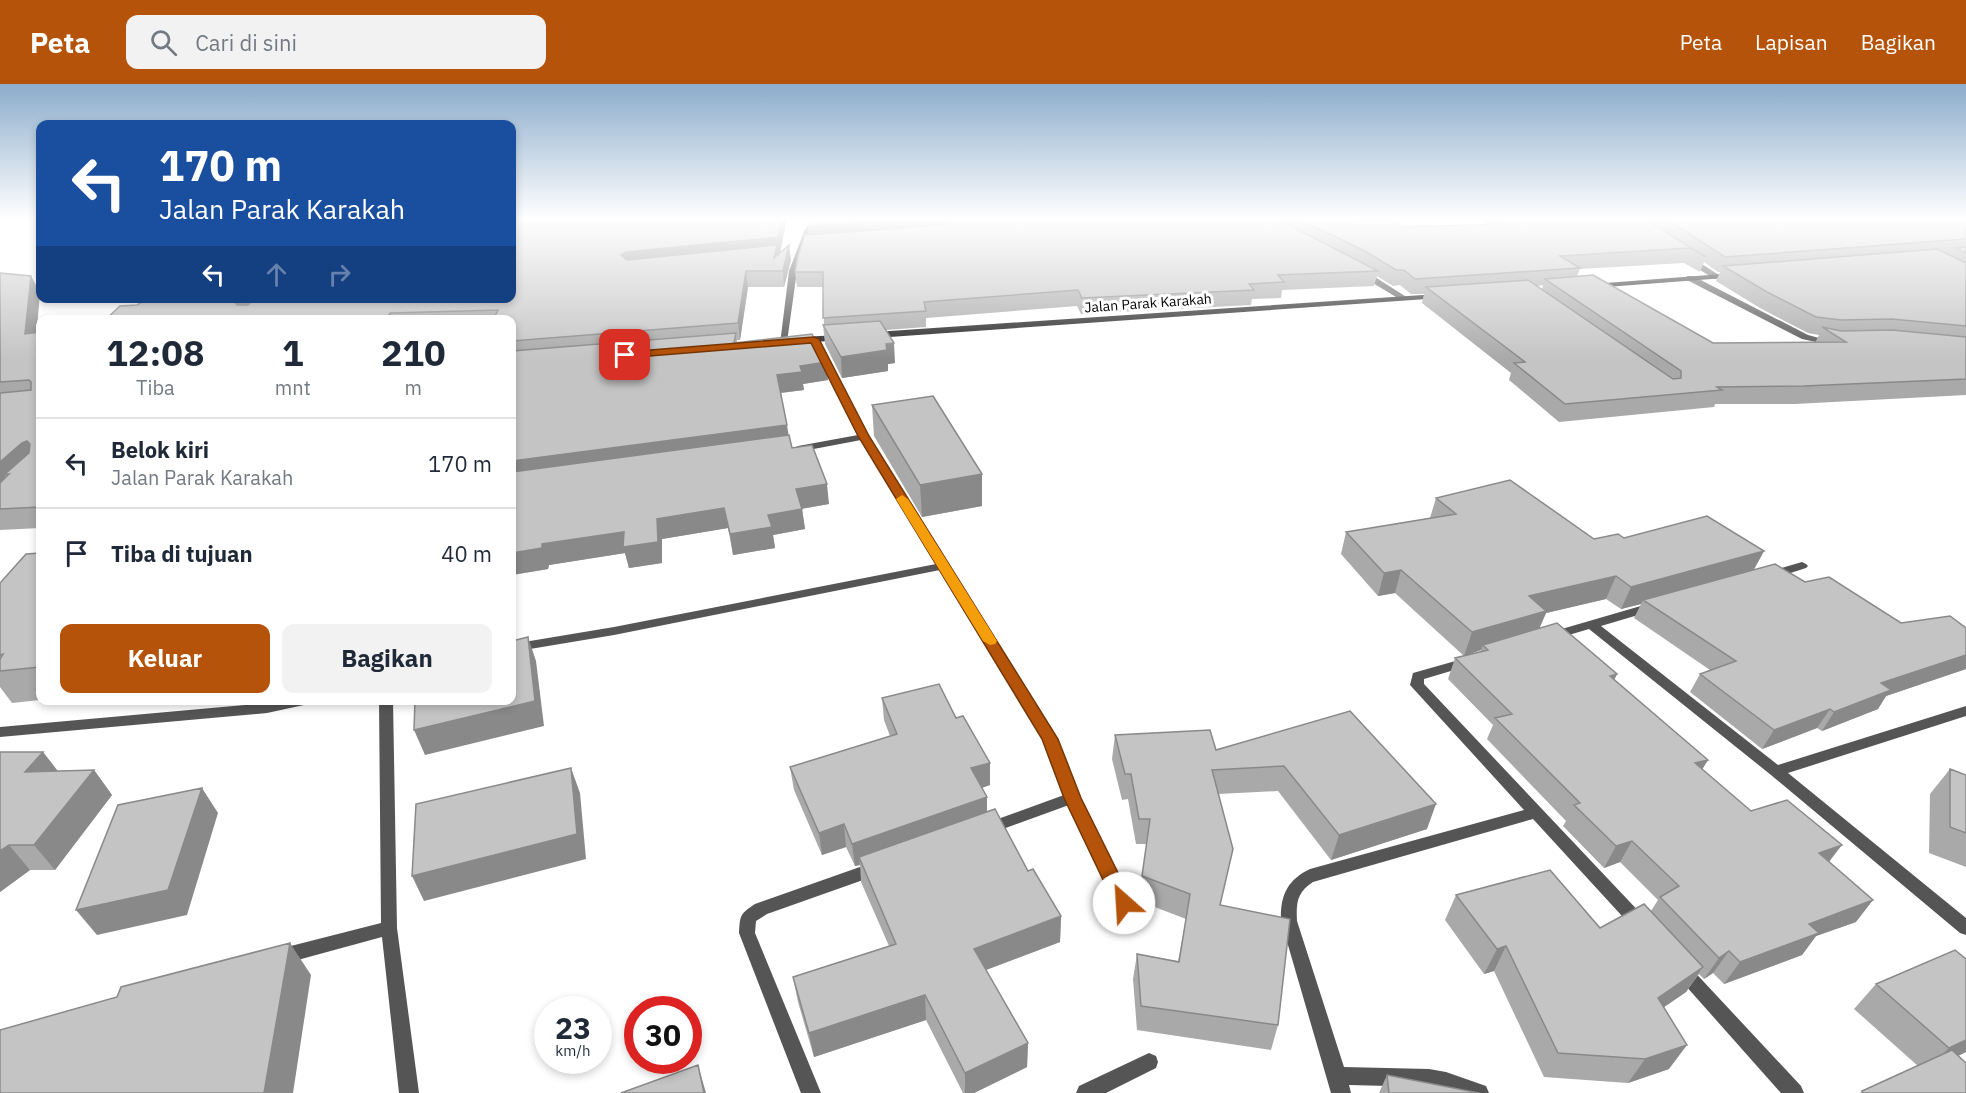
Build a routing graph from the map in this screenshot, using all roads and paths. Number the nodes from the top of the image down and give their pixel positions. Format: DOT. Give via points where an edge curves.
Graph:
graph roads {
  1 [pos="795,265"];
  2 [pos="1699,265"];
  3 [pos="1356,269"];
  4 [pos="1742,275"];
  5 [pos="1718,276"];
  6 [pos="1690,278"];
  7 [pos="1585,286"];
  8 [pos="1448,296"];
  9 [pos="1404,298"];
  10 [pos="861,336"];
  11 [pos="849,337"];
  12 [pos="814,339"];
  13 [pos="783,342"];
  14 [pos="1842,342"];
  15 [pos="771,343"];
  16 [pos="864,436"];
  17 [pos="792,450"];
  18 [pos="944,566"];
  19 [pos="1802,566"];
  20 [pos="1758,578"];
  21 [pos="1669,603"];
  22 [pos="1591,624"];
  23 [pos="1537,640"];
  24 [pos="516,647"];
  25 [pos="1483,657"];
  26 [pos="281,705"];
  27 [pos="386,705"];
  28 [pos="1966,711"];
  29 [pos="0,732"];
  30 [pos="1776,771"];
  31 [pos="1073,798"];
  32 [pos="1537,812"];
  33 [pos="972,833"];
  34 [pos="894,861"];
  35 [pos="1124,903"];
  36 [pos="389,928"];
  37 [pos="1966,928"];
  38 [pos="1649,935"];
  39 [pos="263,961"];
  40 [pos="1674,961"];
  41 [pos="1149,1062"];
  42 [pos="1339,1085"];
  43 [pos="409,1093"];
  44 [pos="812,1093"];
  45 [pos="1086,1093"];
  46 [pos="1479,1093"];
  47 [pos="1794,1093"];
  1 -- 13 [label="street"];
  2 -- 5 [label="street"];
  3 -- 9 [label="street"];
  4 -- 5 [label="street"];
  5 -- 6 [label="street"];
  6 -- 7 [label="street"];
  6 -- 14 [label="street" via="1805,338"];
  8 -- 9 [label="street, Jalan Parak Karakah"];
  9 -- 10 [label="street, Jalan Parak Karakah"];
  11 -- 12 [label="street"];
  12 -- 13 [label="street"];
  12 -- 16 [label="street"];
  13 -- 15 [label="street"];
  16 -- 17 [label="street"];
  16 -- 18 [label="street"];
  18 -- 24 [label="street" via="614,632"];
  18 -- 31 [label="street" via="1050,739"];
  19 -- 20 [label="street"];
  21 -- 22 [label="street"];
  22 -- 23 [label="street"];
  22 -- 30 [label="street"];
  25 -- 32 [label="street" via="1418,676 1417,686"];
  26 -- 29 [label="street"];
  27 -- 36 [label="street"];
  28 -- 30 [label="street"];
  30 -- 37 [label="street"];
  31 -- 33 [label="street"];
  31 -- 35 [label="street"];
  32 -- 38 [label="street"];
  32 -- 42 [label="street" via="1316,874 1301,880 1293,889 1288,903 1289,921"];
  34 -- 44 [label="street" via="761,909 748,918 747,933"];
  36 -- 39 [label="street"];
  36 -- 43 [label="street"];
  40 -- 47 [label="street"];
  41 -- 45 [label="street"];
  42 -- 46 [label="street" via="1429,1078"];
}
